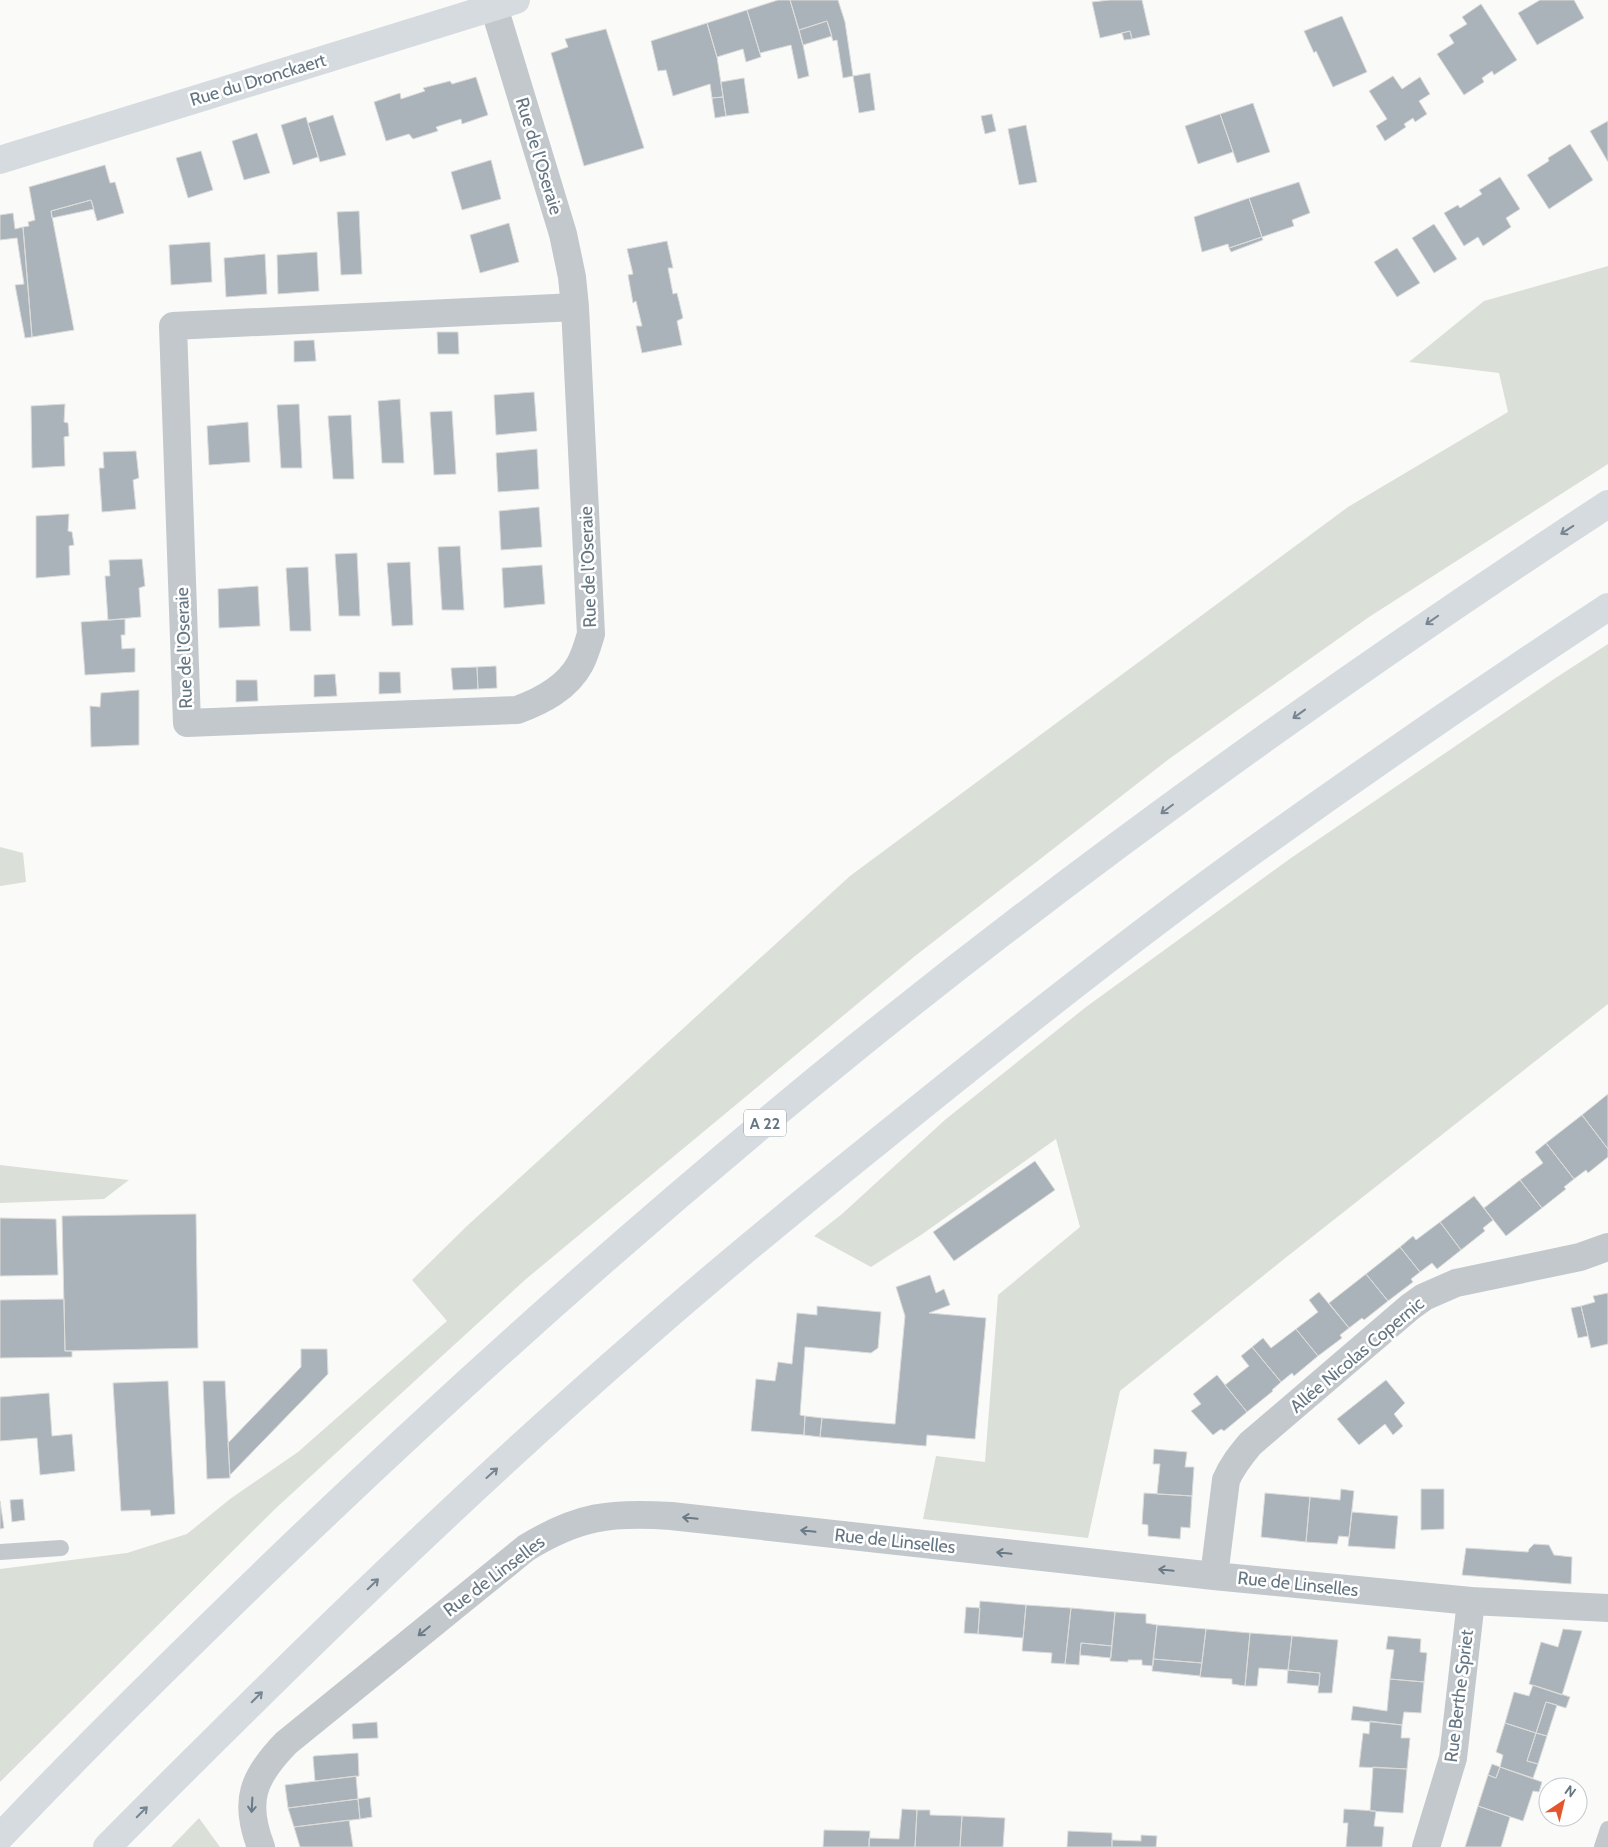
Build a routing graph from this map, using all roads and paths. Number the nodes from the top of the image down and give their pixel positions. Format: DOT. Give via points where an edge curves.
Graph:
graph roads {
  1 [pos="505,3"];
  2 [pos="0,160"];
  3 [pos="575,307"];
  4 [pos="1608,504"];
  5 [pos="1608,607"];
  6 [pos="1608,1247"];
  7 [pos="61,1548"];
  8 [pos="0,1552"];
  9 [pos="1214,1576"];
  10 [pos="1471,1601"];
  11 [pos="1608,1608"];
  12 [pos="1608,1829"];
  13 [pos="0,1837"];
  14 [pos="108,1847"];
  15 [pos="261,1847"];
  16 [pos="1426,1847"];
  17 [pos="1602,1847"];
  1 -- 2 [label="main road, Rue du Dronckaert"];
  1 -- 3 [label="street, Rue de l'Oseraie" via="563,234"];
  3 -- 3 [label="street, Rue de l'Oseraie" via="173,326 187,724 517,710 540,702 563,685 580,664 591,634"];
  4 -- 13 [label="main road, A 22, one-way" via="1440,614 1185,796 1043,902 777,1113 542,1314 334,1504"];
  14 -- 5 [label="main road, one-way" via="309,1645 438,1523 642,1338 773,1227 977,1062 1201,889 1428,727"];
  6 -- 9 [label="street, Allée Nicolas Copernic" via="1580,1257 1456,1283 1410,1307 1250,1444 1231,1468 1226,1480"];
  7 -- 8 [label="lane"];
  9 -- 10 [label="street, Rue de Linselles"];
  9 -- 15 [label="street, Rue de Linselles, one-way" via="671,1516 598,1517 563,1528 526,1548 298,1732 274,1755 253,1792 252,1822"];
  10 -- 11 [label="street, Rue de Linselles"];
  10 -- 16 [label="street, Rue Berthe Spriet" via="1453,1758"];
  12 -- 17 [label="lane"];
}
